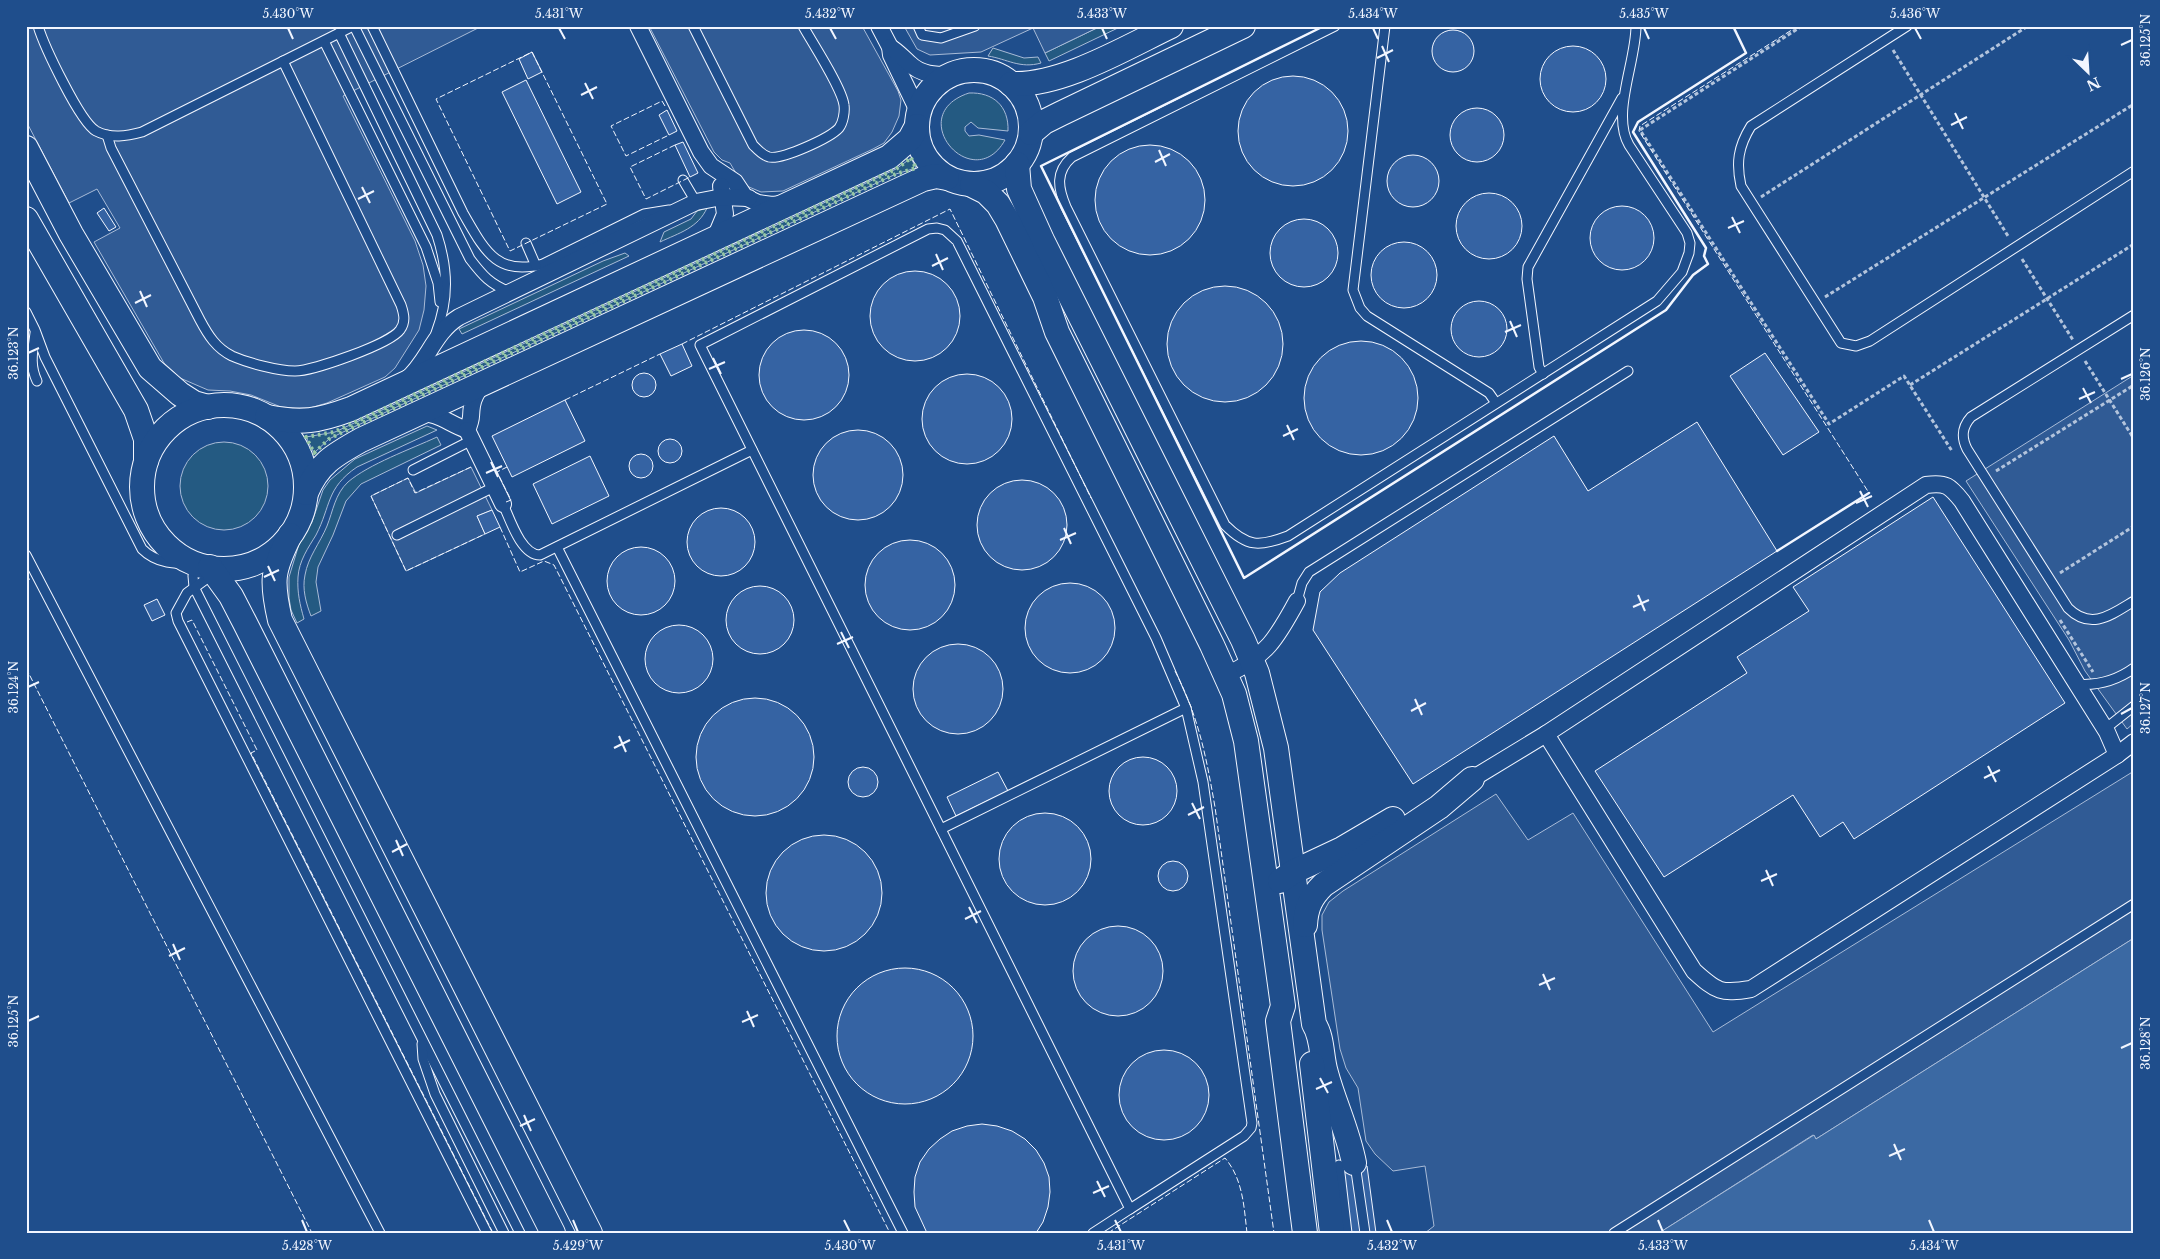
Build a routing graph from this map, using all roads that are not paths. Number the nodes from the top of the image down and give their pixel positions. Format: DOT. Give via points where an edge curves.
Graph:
graph roads {
  1 [pos="38,26"];
  2 [pos="353,26"];
  3 [pos="372,26"];
  4 [pos="638,26"];
  5 [pos="693,26"];
  6 [pos="803,26"];
  7 [pos="879,26"];
  8 [pos="918,26"];
  9 [pos="975,26"];
  10 [pos="1171,26"];
  11 [pos="1243,26"];
  12 [pos="1335,26"];
  13 [pos="1385,26"];
  14 [pos="1636,26"];
  15 [pos="1908,26"];
  16 [pos="339,33"];
  17 [pos="324,41"];
  18 [pos="890,47"];
  19 [pos="283,61"];
  20 [pos="951,75"];
  21 [pos="1011,84"];
  22 [pos="1626,91"];
  23 [pos="918,119"];
  24 [pos="1031,133"];
  25 [pos="107,136"];
  26 [pos="26,148"];
  27 [pos="1017,164"];
  28 [pos="2134,171"];
  29 [pos="721,174"];
  30 [pos="947,178"];
  31 [pos="683,180"];
  32 [pos="972,184"];
  33 [pos="722,197"];
  34 [pos="749,198"];
  35 [pos="696,202"];
  36 [pos="789,203"];
  37 [pos="680,209"];
  38 [pos="26,219"];
  39 [pos="715,238"];
  40 [pos="526,244"];
  41 [pos="536,266"];
  42 [pos="511,292"];
  43 [pos="26,312"];
  44 [pos="2134,315"];
  45 [pos="441,318"];
  46 [pos="35,330"];
  47 [pos="431,345"];
  48 [pos="1628,370"];
  49 [pos="1542,374"];
  50 [pos="36,381"];
  51 [pos="483,383"];
  52 [pos="386,394"];
  53 [pos="1496,403"];
  54 [pos="208,407"];
  55 [pos="418,413"];
  56 [pos="267,417"];
  57 [pos="469,435"];
  58 [pos="752,450"];
  59 [pos="146,466"];
  60 [pos="413,470"];
  61 [pos="494,487"];
  62 [pos="306,493"];
  63 [pos="503,504"];
  64 [pos="290,535"];
  65 [pos="397,535"];
  66 [pos="557,547"];
  67 [pos="26,555"];
  68 [pos="208,567"];
  69 [pos="194,587"];
  70 [pos="1297,601"];
  71 [pos="2134,601"];
  72 [pos="1252,661"];
  73 [pos="2134,668"];
  74 [pos="1226,675"];
  75 [pos="2076,684"];
  76 [pos="2134,706"];
  77 [pos="1186,708"];
  78 [pos="2105,729"];
  79 [pos="1546,734"];
  80 [pos="2134,742"];
  81 [pos="2117,755"];
  82 [pos="1472,779"];
  83 [pos="941,829"];
  84 [pos="1290,845"];
  85 [pos="1364,847"];
  86 [pos="1280,887"];
  87 [pos="2134,904"];
  88 [pos="1303,944"];
  89 [pos="1283,1006"];
  90 [pos="1314,1024"];
  91 [pos="421,1039"];
  92 [pos="1316,1102"];
  93 [pos="1347,1164"];
  94 [pos="1130,1209"];
  95 [pos="545,1228"];
  96 [pos="380,1233"];
  97 [pos="487,1233"];
  98 [pos="504,1233"];
  99 [pos="520,1233"];
  100 [pos="590,1233"];
  101 [pos="903,1233"];
  102 [pos="1093,1233"];
  103 [pos="1305,1233"];
  104 [pos="1332,1233"];
  105 [pos="1347,1233"];
  106 [pos="1365,1233"];
  107 [pos="1614,1233"];
  1 -- 25 [label="lane" via="84,120 95,131"];
  2 -- 16 [label="lane"];
  2 -- 42 [label="lane" via="470,259 495,286"];
  3 -- 41 [label="lane" via="463,213 480,241 498,260 508,265"];
  4 -- 29 [label="street" via="670,103 701,152"];
  5 -- 6 [label="lane" via="753,146 769,157 793,153 831,134 843,120 844,105 838,89"];
  7 -- 18 [label="street"];
  8 -- 9 [label="lane" via="922,35 941,38"];
  10 -- 21 [label="street" via="1054,79 1026,85"];
  11 -- 24 [label="street" via="1044,122"];
  12 -- 53 [label="lane" via="1072,156 1060,170 1058,179 1063,200 1226,525 1238,538 1258,544 1288,536"];
  13 -- 53 [label="lane" via="1354,295 1367,316 1489,394"];
  14 -- 22 [label="lane"];
  15 -- 28 [label="lane" via="1751,126 1738,155 1741,186 1841,344 1856,346 1870,341"];
  16 -- 17 [label="lane"];
  16 -- 45 [label="lane" via="437,235 445,259 446,285"];
  17 -- 19 [label="lane"];
  17 -- 45 [label="lane" via="426,247 438,282"];
  18 -- 20 [label="street" via="923,72"];
  18 -- 23 [label="street"];
  19 -- 25 [label="lane" via="142,132"];
  19 -- 25 [label="lane" via="397,296 404,324 391,339 296,371 232,356 213,342 200,320"];
  20 -- 21 [label="street" via="976,70 1001,77"];
  20 -- 23 [label="street" via="931,90"];
  21 -- 24 [label="street" via="1026,104"];
  22 -- 49 [label="lane" via="1528,267 1531,310"];
  22 -- 49 [label="lane" via="1622,120 1625,137 1687,233 1689,253 1682,272 1657,301"];
  23 -- 30 [label="street" via="922,150 937,171"];
  23 -- 36 [label="street" via="910,139 888,157"];
  24 -- 27 [label="street" via="1025,154"];
  26 -- 54 [label="street" via="71,234 150,368 180,394"];
  27 -- 32 [label="street" via="997,180"];
  27 -- 72 [label="street" via="1020,189 1042,240"];
  29 -- 33 [label="street"];
  29 -- 34 [label="street" via="735,182 738,190"];
  30 -- 32 [label="street"];
  30 -- 51 [label="street" via="922,179"];
  31 -- 35 [label="lane"];
  32 -- 74 [label="street" via="986,192 1007,219 1045,297 1057,332"];
  33 -- 34 [label="street"];
  33 -- 35 [label="street"];
  33 -- 39 [label="street" via="725,214"];
  34 -- 36 [label="street" via="772,205"];
  35 -- 37 [label="street"];
  36 -- 39 [label="street"];
  37 -- 41 [label="lane" via="644,214"];
  37 -- 42 [label="street"];
  38 -- 59 [label="street" via="136,410 146,439"];
  39 -- 52 [label="street"];
  40 -- 41 [label="lane"];
  42 -- 47 [label="street" via="451,322"];
  43 -- 46 [label="lane"];
  44 -- 71 [label="lane" via="1971,417 1964,429 1964,443 2068,608 2081,618 2090,620 2107,618"];
  45 -- 47 [label="lane"];
  46 -- 50 [label="lane" via="31,361"];
  46 -- 68 [label="lane" via="45,357 142,549 158,560"];
  47 -- 52 [label="street" via="415,372"];
  48 -- 70 [label="lane" via="1309,572"];
  49 -- 53 [label="lane"];
  51 -- 55 [label="street"];
  51 -- 57 [label="street" via="472,406"];
  52 -- 56 [label="street" via="327,418 293,422"];
  54 -- 56 [label="street" via="239,406"];
  54 -- 59 [label="street" via="194,411 169,428 151,452"];
  55 -- 57 [label="street" via="436,414"];
  55 -- 62 [label="street" via="340,452 323,464"];
  56 -- 62 [label="street" via="279,426 298,450 306,478"];
  57 -- 60 [label="lane"];
  57 -- 61 [label="street"];
  58 -- 66 [label="lane"];
  58 -- 77 [label="lane" via="700,345 928,229 945,230 957,241 966,258 1156,638"];
  58 -- 83 [label="lane"];
  59 -- 68 [label="street" via="143,496 152,524 170,548"];
  61 -- 63 [label="street"];
  61 -- 65 [label="lane"];
  62 -- 64 [label="street" via="304,508"];
  63 -- 66 [label="lane" via="527,551 540,555"];
  64 -- 68 [label="street" via="255,563 240,567"];
  64 -- 100 [label="street" via="277,562 274,582 280,620"];
  66 -- 101 [label="lane"];
  67 -- 96 [label="lane"];
  68 -- 69 [label="lane"];
  68 -- 69 [label="lane" via="193,576"];
  68 -- 95 [label="street" via="231,596 245,622 516,1160"];
  69 -- 91 [label="lane"];
  69 -- 97 [label="lane" via="179,604 178,622"];
  70 -- 72 [label="street" via="1271,645"];
  72 -- 74 [label="street"];
  72 -- 84 [label="street" via="1276,748"];
  73 -- 75 [label="lane" via="2111,681"];
  74 -- 86 [label="street" via="1236,700"];
  75 -- 78 [label="street"];
  75 -- 79 [label="street" via="1962,501 1950,487 1939,483 1926,485"];
  76 -- 78 [label="lane"];
  77 -- 83 [label="lane"];
  77 -- 94 [label="lane" via="1203,782 1252,1123 1244,1136"];
  78 -- 81 [label="street"];
  79 -- 81 [label="street" via="1694,971 1709,985 1728,993 1751,989"];
  79 -- 82 [label="street"];
  80 -- 81 [label="street"];
  82 -- 85 [label="street" via="1439,807"];
  83 -- 94 [label="lane"];
  84 -- 85 [label="street" via="1340,843"];
  84 -- 86 [label="street"];
  85 -- 86 [label="street" via="1311,884"];
  85 -- 88 [label="street" via="1313,896 1306,910"];
  86 -- 88 [label="street"];
  86 -- 89 [label="street"];
  87 -- 107 [label="lane"];
  88 -- 90 [label="street"];
  89 -- 92 [label="street" via="1293,1020 1298,1056"];
  89 -- 103 [label="street" via="1278,1020"];
  90 -- 92 [label="street" via="1308,1033"];
  90 -- 93 [label="street" via="1319,1032 1323,1065 1351,1145"];
  91 -- 98 [label="lane" via="423,1059 435,1094"];
  91 -- 99 [label="lane"];
  92 -- 93 [label="street" via="1334,1145"];
  92 -- 104 [label="street"];
  93 -- 105 [label="lane"];
  93 -- 106 [label="lane"];
  94 -- 102 [label="lane"];
}
